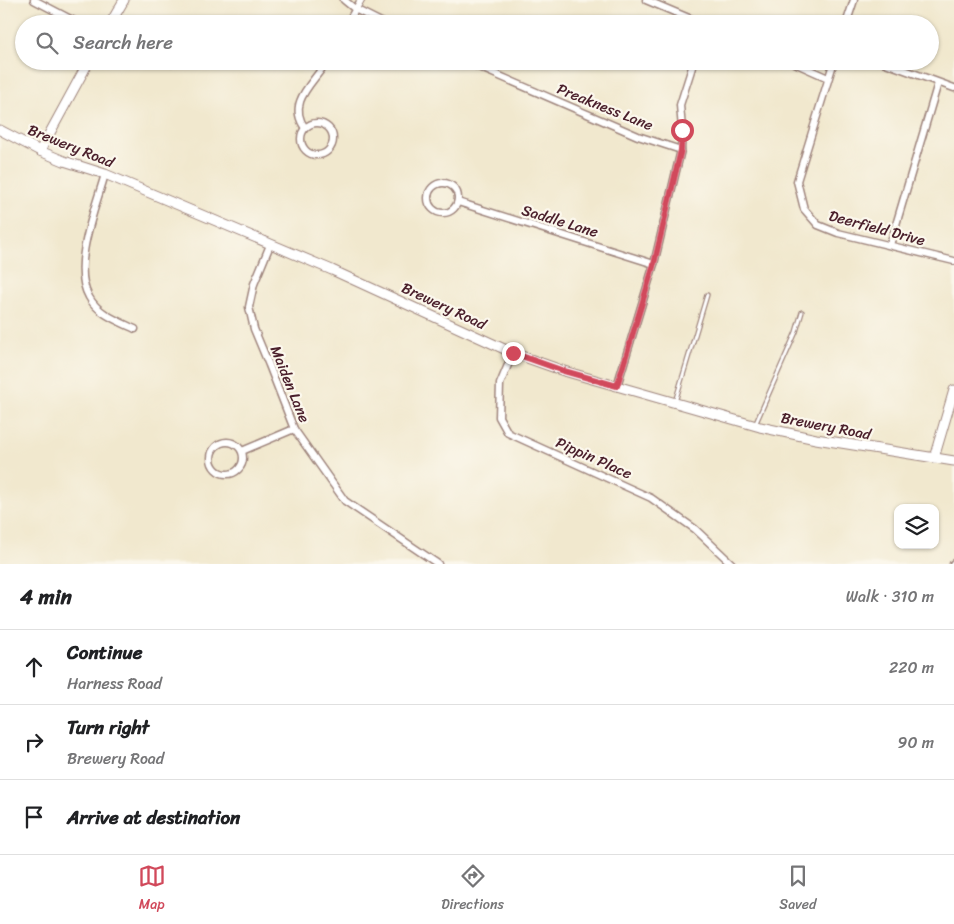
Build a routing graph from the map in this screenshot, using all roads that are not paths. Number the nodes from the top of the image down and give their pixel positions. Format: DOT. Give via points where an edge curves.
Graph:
graph roads {
  1 [pos="34,0"];
  2 [pos="124,0"];
  3 [pos="344,0"];
  4 [pos="361,0"];
  5 [pos="646,0"];
  6 [pos="854,0"];
  7 [pos="355,10"];
  8 [pos="63,15"];
  9 [pos="115,15"];
  10 [pos="352,15"];
  11 [pos="366,15"];
  12 [pos="682,15"];
  13 [pos="849,15"];
  14 [pos="84,70"];
  15 [pos="322,70"];
  16 [pos="486,70"];
  17 [pos="691,70"];
  18 [pos="810,70"];
  19 [pos="831,70"];
  20 [pos="905,70"];
  21 [pos="828,78"];
  22 [pos="938,82"];
  23 [pos="954,88"];
  24 [pos="305,128"];
  25 [pos="0,130"];
  26 [pos="40,150"];
  27 [pos="681,150"];
  28 [pos="105,174"];
  29 [pos="458,202"];
  30 [pos="270,245"];
  31 [pos="890,245"];
  32 [pos="954,261"];
  33 [pos="654,264"];
  34 [pos="707,295"];
  35 [pos="802,312"];
  36 [pos="135,329"];
  37 [pos="513,353"];
  38 [pos="617,386"];
  39 [pos="954,390"];
  40 [pos="675,403"];
  41 [pos="754,426"];
  42 [pos="294,429"];
  43 [pos="242,451"];
  44 [pos="934,458"];
  45 [pos="954,461"];
  46 [pos="438,564"];
  47 [pos="732,564"];
  1 -- 8 [label="street"];
  2 -- 9 [label="street"];
  3 -- 7 [label="street"];
  4 -- 7 [label="street"];
  5 -- 12 [label="street"];
  6 -- 13 [label="street"];
  7 -- 10 [label="street"];
  7 -- 11 [label="street"];
  14 -- 26 [label="street"];
  15 -- 24 [label="street" via="302,95 298,108 298,119"];
  16 -- 27 [label="street, Preakness Lane" via="638,136"];
  17 -- 27 [label="street" via="680,105"];
  18 -- 21 [label="street"];
  19 -- 21 [label="street, Deerfield Drive"];
  20 -- 22 [label="street"];
  21 -- 31 [label="street, Deerfield Drive" via="798,181 804,209 818,225"];
  22 -- 23 [label="street"];
  22 -- 31 [label="street"];
  24 -- 24 [label="street" via="315,123 328,127 334,140 329,150 316,155 306,151 301,141"];
  25 -- 26 [label="street, Brewery Road"];
  26 -- 28 [label="street, Brewery Road"];
  27 -- 33 [label="street"];
  28 -- 30 [label="street, Brewery Road"];
  28 -- 36 [label="street" via="82,254 82,280 89,297 99,309"];
  29 -- 29 [label="street" via="457,192 447,183 434,187 428,196 430,205 438,213 448,213"];
  29 -- 33 [label="street, Saddle Lane"];
  30 -- 37 [label="street, Brewery Road"];
  30 -- 42 [label="street, Maiden Lane" via="254,284 249,307 254,329"];
  31 -- 32 [label="street, Deerfield Drive"];
  33 -- 38 [label="street"];
  34 -- 40 [label="lane"];
  35 -- 41 [label="lane"];
  37 -- 38 [label="street, Brewery Road"];
  37 -- 47 [label="street, Pippin Place" via="500,384 498,417 508,433 651,498 695,530"];
  38 -- 40 [label="street, Brewery Road"];
  39 -- 44 [label="street"];
  40 -- 41 [label="street, Brewery Road"];
  41 -- 44 [label="street, Brewery Road"];
  42 -- 43 [label="street"];
  42 -- 46 [label="street, Maiden Lane" via="345,501"];
  43 -- 43 [label="street" via="234,443 221,442 212,450 213,467 221,473 236,471 242,462"];
  44 -- 45 [label="street, Brewery Road"];
}
